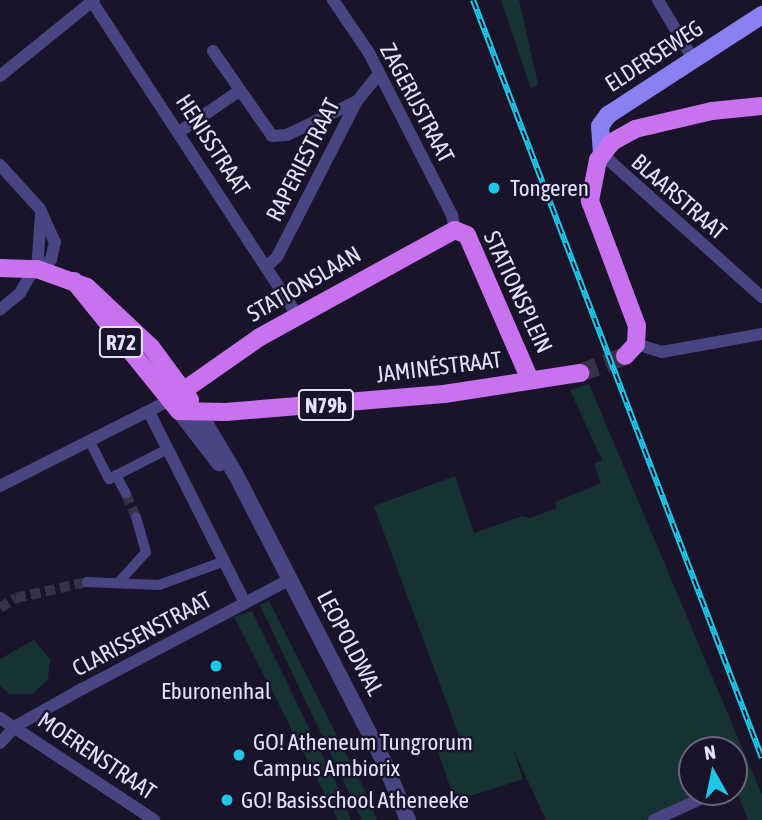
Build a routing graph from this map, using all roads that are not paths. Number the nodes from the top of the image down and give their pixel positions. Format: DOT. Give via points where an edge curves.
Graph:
graph roads {
  1 [pos="92,0"];
  2 [pos="333,0"];
  3 [pos="658,0"];
  4 [pos="762,15"];
  5 [pos="213,51"];
  6 [pos="692,59"];
  7 [pos="379,74"];
  8 [pos="0,76"];
  9 [pos="239,91"];
  10 [pos="356,101"];
  11 [pos="762,106"];
  12 [pos="179,132"];
  13 [pos="602,154"];
  14 [pos="0,165"];
  15 [pos="455,230"];
  16 [pos="267,266"];
  17 [pos="0,268"];
  18 [pos="37,269"];
  19 [pos="74,281"];
  20 [pos="762,297"];
  21 [pos="5,307"];
  22 [pos="297,315"];
  23 [pos="762,334"];
  24 [pos="151,348"];
  25 [pos="630,350"];
  26 [pos="217,365"];
  27 [pos="580,373"];
  28 [pos="530,380"];
  29 [pos="178,401"];
  30 [pos="198,411"];
  31 [pos="149,412"];
  32 [pos="225,412"];
  33 [pos="215,439"];
  34 [pos="90,442"];
  35 [pos="168,449"];
  36 [pos="116,475"];
  37 [pos="0,486"];
  38 [pos="243,492"];
  39 [pos="126,494"];
  40 [pos="136,517"];
  41 [pos="225,561"];
  42 [pos="289,580"];
  43 [pos="87,582"];
  44 [pos="119,582"];
  45 [pos="245,603"];
  46 [pos="0,718"];
  47 [pos="16,726"];
  48 [pos="0,743"];
  49 [pos="685,806"];
  50 [pos="154,820"];
  51 [pos="408,820"];
  52 [pos="654,820"];
  1 -- 8 [label="street"];
  1 -- 12 [label="street, HENISSTRAAT"];
  2 -- 7 [label="street, ZAGERIJSTRAAT"];
  3 -- 6 [label="street"];
  4 -- 6 [label="main road, ELDERSEWEG"];
  5 -- 9 [label="street"];
  6 -- 13 [label="main road, ELDERSEWEG" via="603,119"];
  7 -- 10 [label="street, RAPERIESTRAAT"];
  7 -- 15 [label="street, ZAGERIJSTRAAT" via="453,215"];
  9 -- 10 [label="street" via="272,136 287,135"];
  9 -- 12 [label="street"];
  10 -- 16 [label="street, RAPERIESTRAAT" via="277,257"];
  11 -- 13 [label="main road" via="643,126 622,135"];
  12 -- 16 [label="street, HENISSTRAAT"];
  13 -- 20 [label="street, BLAARSTRAAT"];
  13 -- 25 [label="main road" via="592,173 590,201 631,305"];
  14 -- 18 [label="street" via="40,209 55,236 51,260"];
  15 -- 22 [label="main road, STATIONSLAAN"];
  15 -- 28 [label="main road, STATIONSPLEIN" via="467,235"];
  16 -- 22 [label="street, HENISSTRAAT"];
  17 -- 18 [label="main road, R72"];
  18 -- 19 [label="main road, R72"];
  18 -- 21 [label="street"];
  19 -- 24 [label="main road, R72" via="102,298"];
  19 -- 29 [label="main road, R72"];
  22 -- 26 [label="main road, STATIONSLAAN"];
  23 -- 25 [label="street" via="662,352"];
  24 -- 26 [label="main road" via="182,369"];
  24 -- 29 [label="main road, R72"];
  26 -- 29 [label="main road, STATIONSLAAN"];
  27 -- 28 [label="main road, JAMINÉSTRAAT / N79b"];
  28 -- 32 [label="main road, JAMINÉSTRAAT / N79b" via="444,394"];
  29 -- 30 [label="main road, LEOPOLDWAL / R72"];
  29 -- 31 [label="street"];
  29 -- 38 [label="street, LEOPOLDWAL"];
  30 -- 32 [label="main road, JAMINÉSTRAAT / N79b"];
  30 -- 33 [label="street, LEOPOLDWAL"];
  31 -- 34 [label="street"];
  31 -- 35 [label="street"];
  32 -- 33 [label="street" via="217,419"];
  33 -- 38 [label="street, LEOPOLDWAL"];
  34 -- 36 [label="street" via="108,479"];
  34 -- 37 [label="street"];
  35 -- 36 [label="street"];
  35 -- 41 [label="street"];
  36 -- 39 [label="street"];
  38 -- 42 [label="street, LEOPOLDWAL"];
  40 -- 44 [label="street" via="146,552"];
  41 -- 44 [label="street" via="159,585"];
  41 -- 45 [label="street"];
  42 -- 45 [label="street, CLARISSENSTRAAT"];
  42 -- 51 [label="street, LEOPOLDWAL" via="385,764"];
  43 -- 44 [label="street"];
  45 -- 47 [label="street, CLARISSENSTRAAT"];
  46 -- 47 [label="street, MOERENSTRAAT"];
  47 -- 48 [label="street, CLARISSENSTRAAT"];
  47 -- 50 [label="street, MOERENSTRAAT"];
  49 -- 52 [label="street"];
}
